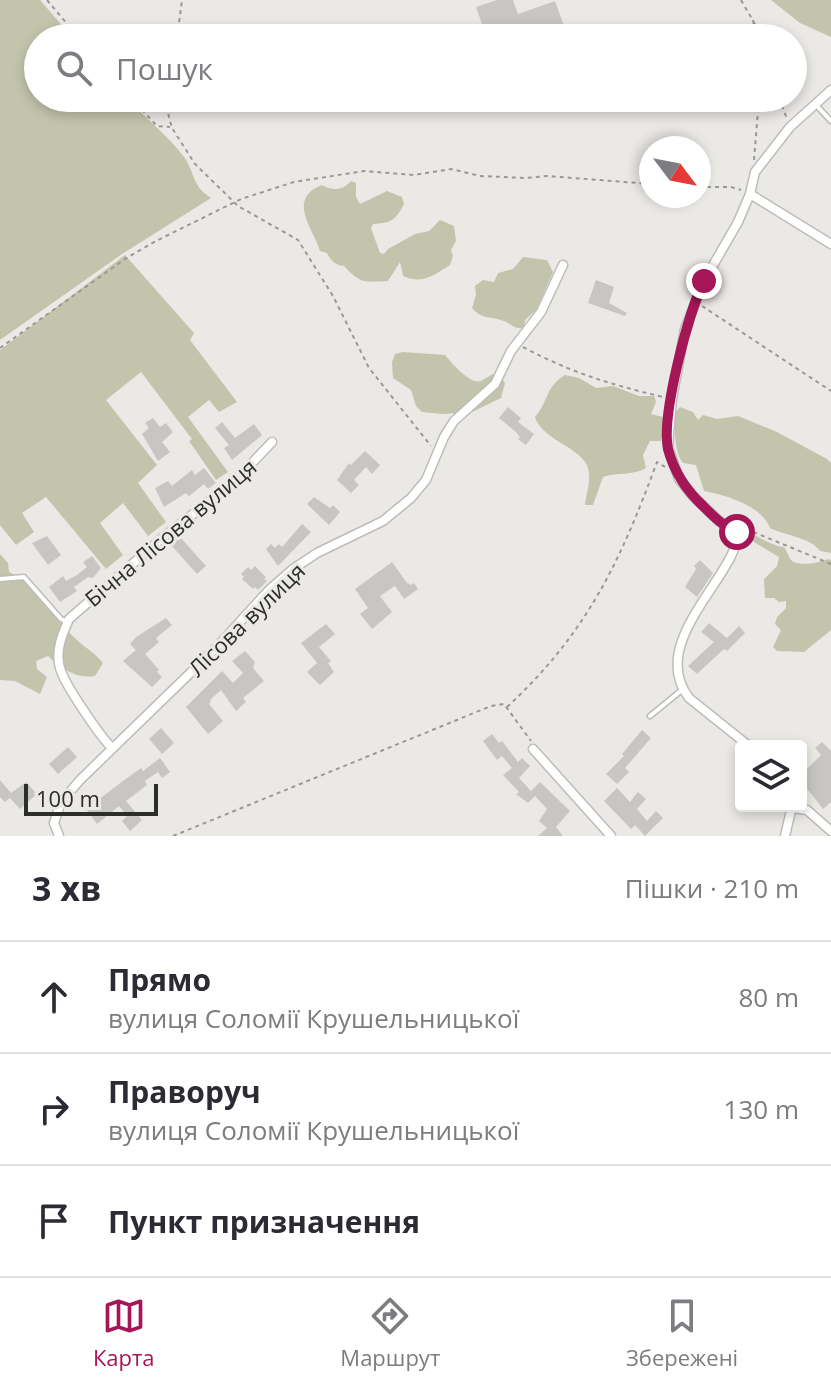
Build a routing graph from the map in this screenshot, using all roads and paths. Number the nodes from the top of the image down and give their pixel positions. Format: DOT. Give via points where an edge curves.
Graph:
graph roads {
  1 [pos="47,0"];
  2 [pos="182,0"];
  3 [pos="741,0"];
  4 [pos="753,19"];
  5 [pos="67,24"];
  6 [pos="179,24"];
  7 [pos="754,24"];
  8 [pos="756,24"];
  9 [pos="831,90"];
  10 [pos="814,104"];
  11 [pos="807,111"];
  12 [pos="144,112"];
  13 [pos="168,112"];
  14 [pos="759,112"];
  15 [pos="784,112"];
  16 [pos="806,112"];
  17 [pos="831,121"];
  18 [pos="790,127"];
  19 [pos="172,128"];
  20 [pos="755,172"];
  21 [pos="639,183"];
  22 [pos="711,187"];
  23 [pos="750,194"];
  24 [pos="234,203"];
  25 [pos="831,244"];
  26 [pos="563,265"];
  27 [pos="695,300"];
  28 [pos="516,344"];
  29 [pos="0,348"];
  30 [pos="831,391"];
  31 [pos="672,399"];
  32 [pos="272,442"];
  33 [pos="438,453"];
  34 [pos="677,473"];
  35 [pos="737,532"];
  36 [pos="831,564"];
  37 [pos="0,579"];
  38 [pos="68,622"];
  39 [pos="683,689"];
  40 [pos="507,707"];
  41 [pos="650,716"];
  42 [pos="742,740"];
  43 [pos="112,748"];
  44 [pos="533,749"];
  45 [pos="807,810"];
  46 [pos="792,812"];
  47 [pos="831,831"];
  48 [pos="59,836"];
  49 [pos="173,836"];
  50 [pos="611,836"];
  51 [pos="785,836"];
  1 -- 5 [label="path"];
  2 -- 6 [label="path"];
  3 -- 4 [label="path"];
  4 -- 7 [label="path"];
  4 -- 8 [label="path"];
  9 -- 10 [label="street"];
  10 -- 11 [label="street"];
  10 -- 17 [label="lane"];
  12 -- 19 [label="path" via="157,126"];
  13 -- 19 [label="path"];
  14 -- 20 [label="path"];
  15 -- 18 [label="path"];
  16 -- 18 [label="street"];
  18 -- 20 [label="street"];
  19 -- 24 [label="path" via="195,164"];
  20 -- 23 [label="street"];
  21 -- 24 [label="path" via="480,176 451,169 414,175 364,171 294,182"];
  22 -- 23 [label="path"];
  23 -- 25 [label="street"];
  23 -- 27 [label="street"];
  24 -- 29 [label="path" via="125,259"];
  24 -- 33 [label="path" via="298,240 369,368"];
  26 -- 28 [label="street, Лісова вулиця" via="541,312"];
  27 -- 30 [label="path"];
  27 -- 31 [label="street"];
  28 -- 31 [label="path" via="598,381"];
  28 -- 33 [label="street, Лісова вулиця" via="495,384 454,421"];
  31 -- 34 [label="street" via="668,447"];
  32 -- 38 [label="street, Бічна Лісова вулиця" via="231,485"];
  33 -- 43 [label="street, Лісова вулиця" via="411,498 383,521 293,569"];
  34 -- 35 [label="street" via="693,496"];
  34 -- 40 [label="path" via="657,462 609,579 556,657"];
  35 -- 36 [label="path" via="747,528"];
  35 -- 39 [label="street" via="733,553 680,645"];
  37 -- 38 [label="lane" via="24,577"];
  38 -- 43 [label="street, Бічна Лісова вулиця" via="60,670"];
  39 -- 41 [label="lane"];
  39 -- 42 [label="street"];
  40 -- 44 [label="path"];
  40 -- 49 [label="path" via="491,706"];
  43 -- 48 [label="street, Лісова вулиця" via="61,802 54,823"];
  44 -- 50 [label="street"];
  45 -- 47 [label="street"];
  46 -- 51 [label="street"];
}
